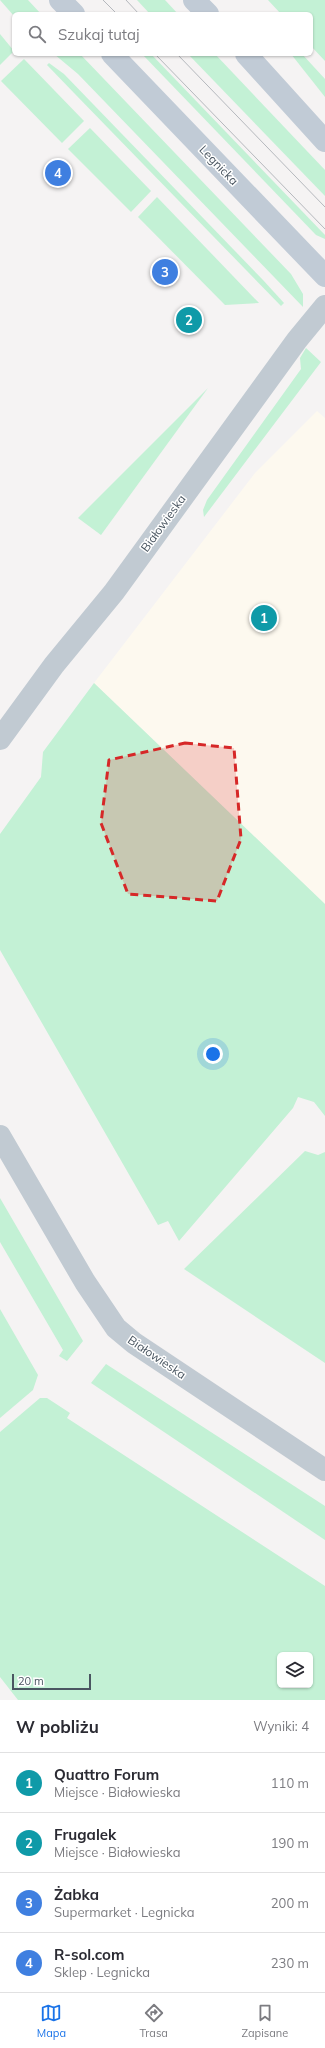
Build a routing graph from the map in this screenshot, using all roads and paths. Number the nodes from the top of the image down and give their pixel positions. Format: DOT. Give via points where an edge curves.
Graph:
graph roads {
  1 [pos="60,0"];
  2 [pos="194,0"];
  3 [pos="72,12"];
  4 [pos="206,12"];
  5 [pos="114,56"];
  6 [pos="248,56"];
  7 [pos="325,141"];
  8 [pos="325,276"];
  9 [pos="325,306"];
  10 [pos="0,739"];
  11 [pos="0,1136"];
  12 [pos="325,1470"];
  1 -- 3 [label="main road"];
  2 -- 4 [label="main road"];
  5 -- 8 [label="main road, Legnicka"];
  6 -- 7 [label="main road"];
  9 -- 10 [label="street, Białowieska" via="297,340 114,592 54,665"];
  11 -- 12 [label="street, Białowieska" via="85,1282 116,1328 134,1344"];
}
